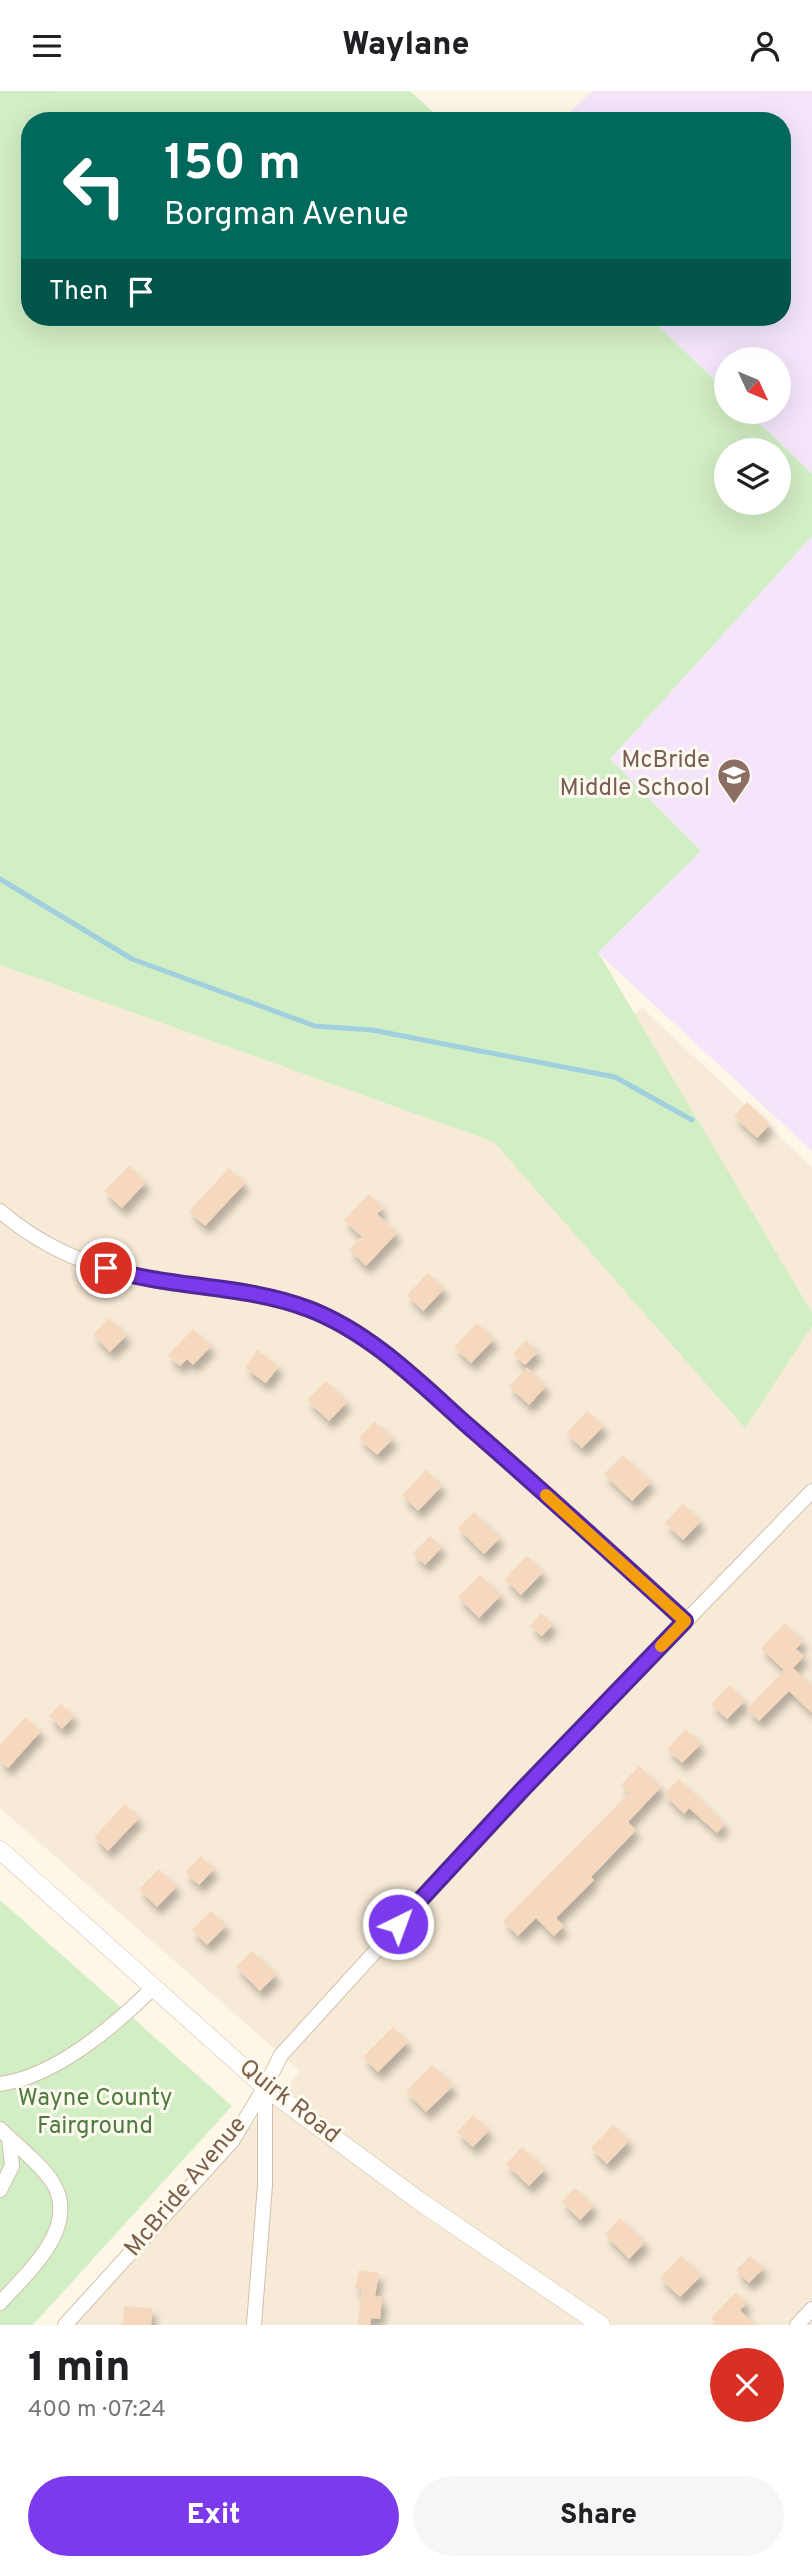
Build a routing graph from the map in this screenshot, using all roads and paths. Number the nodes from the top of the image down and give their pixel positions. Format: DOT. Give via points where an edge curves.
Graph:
graph roads {
  1 [pos="0,1211"];
  2 [pos="812,1491"];
  3 [pos="685,1621"];
  4 [pos="0,1850"];
  5 [pos="154,1987"];
  6 [pos="0,2084"];
  7 [pos="265,2087"];
  8 [pos="5,2134"];
  9 [pos="0,2190"];
  10 [pos="0,2303"];
  11 [pos="812,2309"];
  12 [pos="65,2325"];
  13 [pos="254,2325"];
  14 [pos="601,2325"];
  15 [pos="797,2325"];
  1 -- 3 [label="street" via="45,1244 85,1262 152,1280 286,1302 330,1318 363,1337 518,1469"];
  2 -- 3 [label="street, McBride Avenue"];
  3 -- 7 [label="street, McBride Avenue" via="397,1926 281,2055"];
  4 -- 5 [label="street, Quirk Road"];
  5 -- 6 [label="street" via="129,2012 62,2062"];
  5 -- 7 [label="street, Quirk Road"];
  7 -- 12 [label="street, McBride Avenue" via="232,2141"];
  7 -- 13 [label="street" via="265,2185"];
  7 -- 14 [label="street, Quirk Road" via="418,2200"];
  8 -- 9 [label="street" via="12,2166"];
  8 -- 10 [label="street" via="53,2184 60,2202 51,2242"];
  11 -- 15 [label="street"];
}
